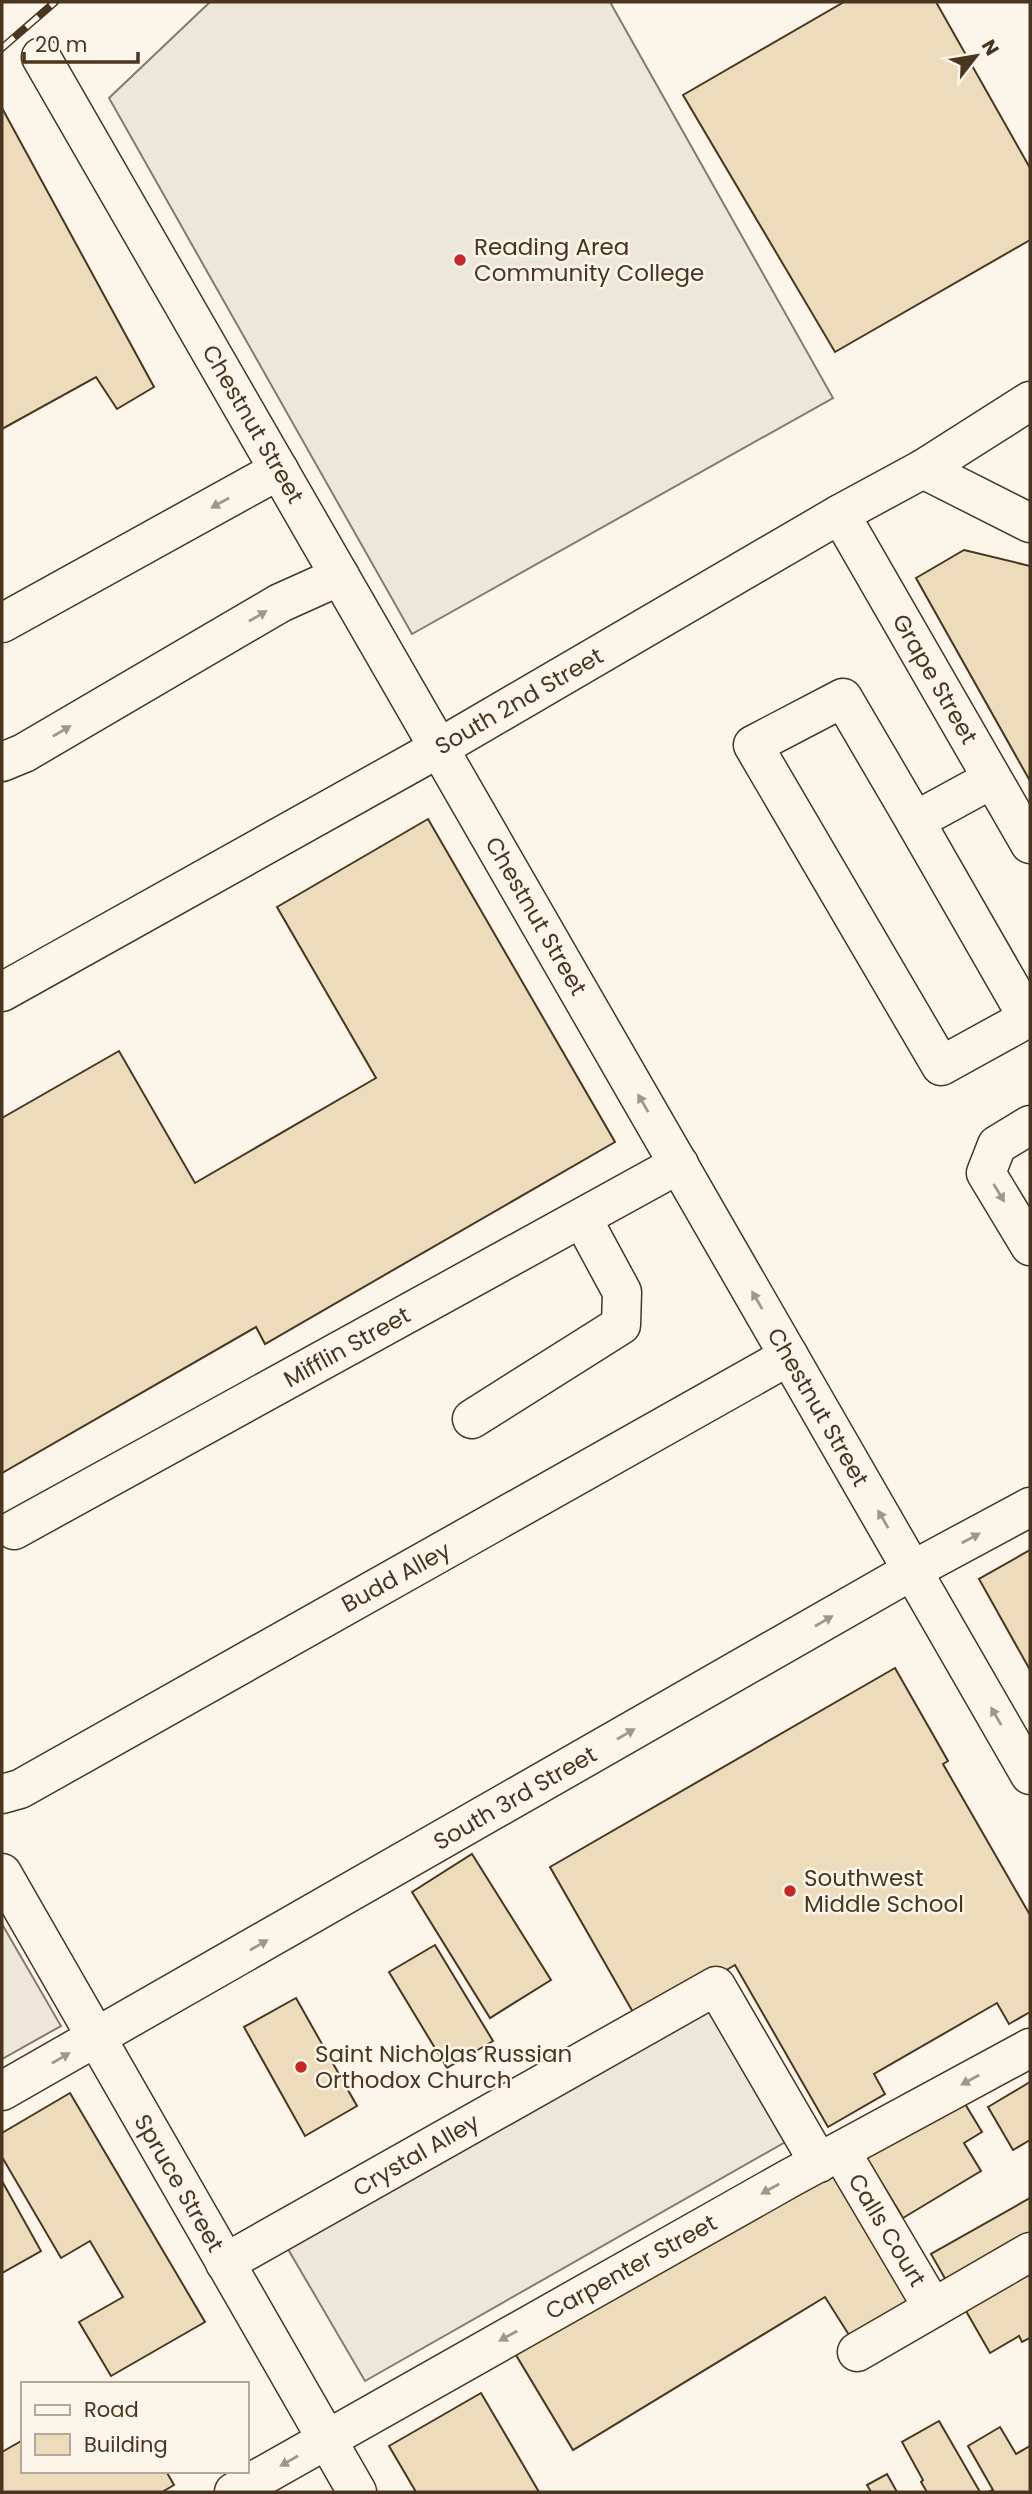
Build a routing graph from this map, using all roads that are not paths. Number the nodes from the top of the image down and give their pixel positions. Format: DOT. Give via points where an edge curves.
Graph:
graph roads {
  1 [pos="41,57"];
  2 [pos="1030,401"];
  3 [pos="923,469"];
  4 [pos="279,470"];
  5 [pos="840,514"];
  6 [pos="1030,523"];
  7 [pos="340,576"];
  8 [pos="2,623"];
  9 [pos="439,748"];
  10 [pos="2,762"];
  11 [pos="992,779"];
  12 [pos="915,821"];
  13 [pos="1030,844"];
  14 [pos="2,992"];
  15 [pos="1029,1018"];
  16 [pos="1030,1125"];
  17 [pos="679,1164"];
  18 [pos="582,1218"];
  19 [pos="1030,1246"];
  20 [pos="789,1356"];
  21 [pos="472,1419"];
  22 [pos="1030,1507"];
  23 [pos="14,1530"];
  24 [pos="913,1570"];
  25 [pos="1030,1775"];
  26 [pos="2,1794"];
  27 [pos="2,1872"];
  28 [pos="716,1986"];
  29 [pos="96,2038"];
  30 [pos="1030,2048"];
  31 [pos="2,2091"];
  32 [pos="830,2157"];
  33 [pos="1030,2252"];
  34 [pos="225,2263"];
  35 [pos="933,2308"];
  36 [pos="857,2352"];
  37 [pos="326,2439"];
  38 [pos="234,2492"];
  39 [pos="357,2492"];
  1 -- 4 [label="street, Chestnut Street"];
  2 -- 3 [label="street, South 2nd Street"];
  3 -- 5 [label="street, South 2nd Street"];
  3 -- 6 [label="street"];
  4 -- 7 [label="street, Chestnut Street"];
  4 -- 8 [label="street, one-way"];
  5 -- 9 [label="street, South 2nd Street"];
  5 -- 11 [label="street, Grape Street"];
  7 -- 9 [label="street, Chestnut Street"];
  10 -- 7 [label="street, one-way" via="281,603"];
  9 -- 14 [label="street, South 2nd Street"];
  17 -- 9 [label="street, Chestnut Street, one-way"];
  11 -- 12 [label="street"];
  11 -- 13 [label="street, Grape Street"];
  12 -- 15 [label="street"];
  12 -- 15 [label="street" via="843,698 754,745 941,1066"];
  16 -- 19 [label="street, one-way" via="997,1145 986,1173"];
  17 -- 18 [label="street, Mifflin Street"];
  20 -- 17 [label="street, Chestnut Street, one-way"];
  18 -- 21 [label="street" via="622,1292 621,1325"];
  18 -- 23 [label="street, Mifflin Street"];
  24 -- 20 [label="street, Chestnut Street, one-way"];
  20 -- 26 [label="street, Budd Alley" via="20,1789"];
  24 -- 22 [label="street, South 3rd Street, one-way"];
  25 -- 24 [label="street, Chestnut Street, one-way"];
  29 -- 24 [label="street, South 3rd Street, one-way"];
  27 -- 29 [label="street, Spruce Street"];
  28 -- 32 [label="street, Calls Court"];
  28 -- 34 [label="street, Crystal Alley"];
  31 -- 29 [label="street, South 3rd Street, one-way"];
  29 -- 34 [label="street, Spruce Street"];
  30 -- 32 [label="street, Carpenter Street, one-way"];
  32 -- 35 [label="street, Calls Court"];
  32 -- 37 [label="street, Carpenter Street, one-way"];
  33 -- 35 [label="street"];
  34 -- 37 [label="street, Spruce Street"];
  35 -- 36 [label="street"];
  37 -- 38 [label="street, Carpenter Street, one-way"];
  37 -- 39 [label="street, Spruce Street"];
}
